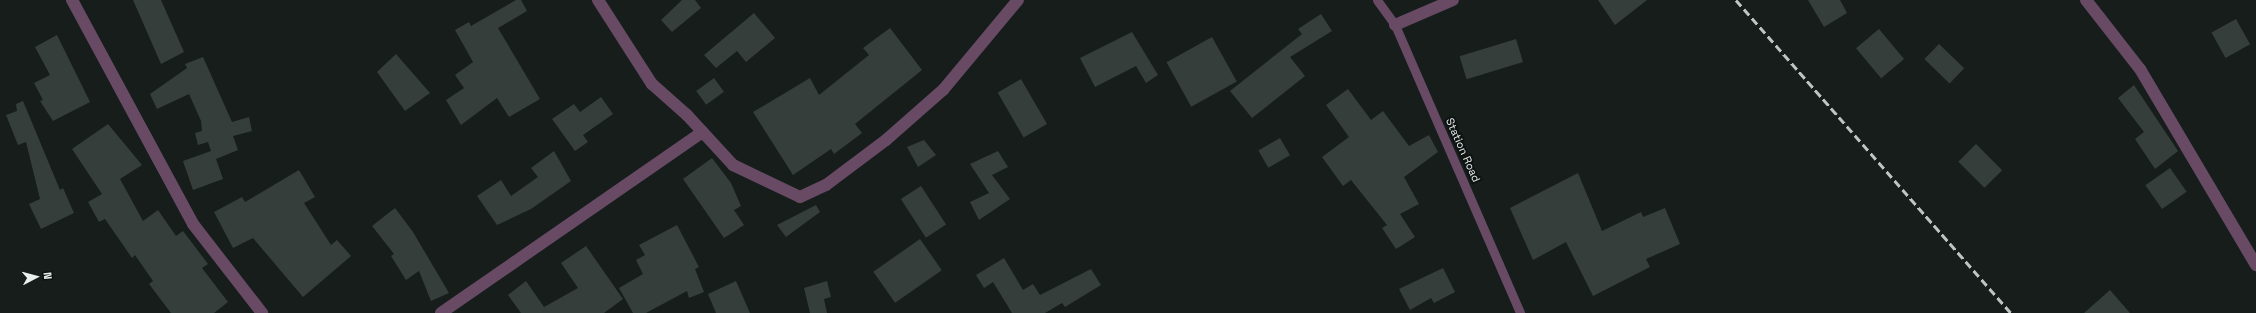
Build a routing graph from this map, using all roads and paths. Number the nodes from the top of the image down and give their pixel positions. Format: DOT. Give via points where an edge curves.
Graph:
graph roads {
  1 [pos="72,0"];
  2 [pos="598,0"];
  3 [pos="1018,0"];
  4 [pos="1377,0"];
  5 [pos="1453,0"];
  6 [pos="2086,0"];
  7 [pos="1395,25"];
  8 [pos="702,132"];
  9 [pos="2256,265"];
  10 [pos="262,313"];
  11 [pos="442,313"];
  12 [pos="1520,313"];
  1 -- 10 [label="street" via="193,224"];
  2 -- 8 [label="street" via="652,84"];
  3 -- 8 [label="street" via="943,90 832,181 800,197 733,165"];
  4 -- 7 [label="lane, Station Road"];
  5 -- 7 [label="street"];
  6 -- 9 [label="street" via="2140,69"];
  7 -- 12 [label="lane, Station Road"];
  8 -- 11 [label="street"];
}
